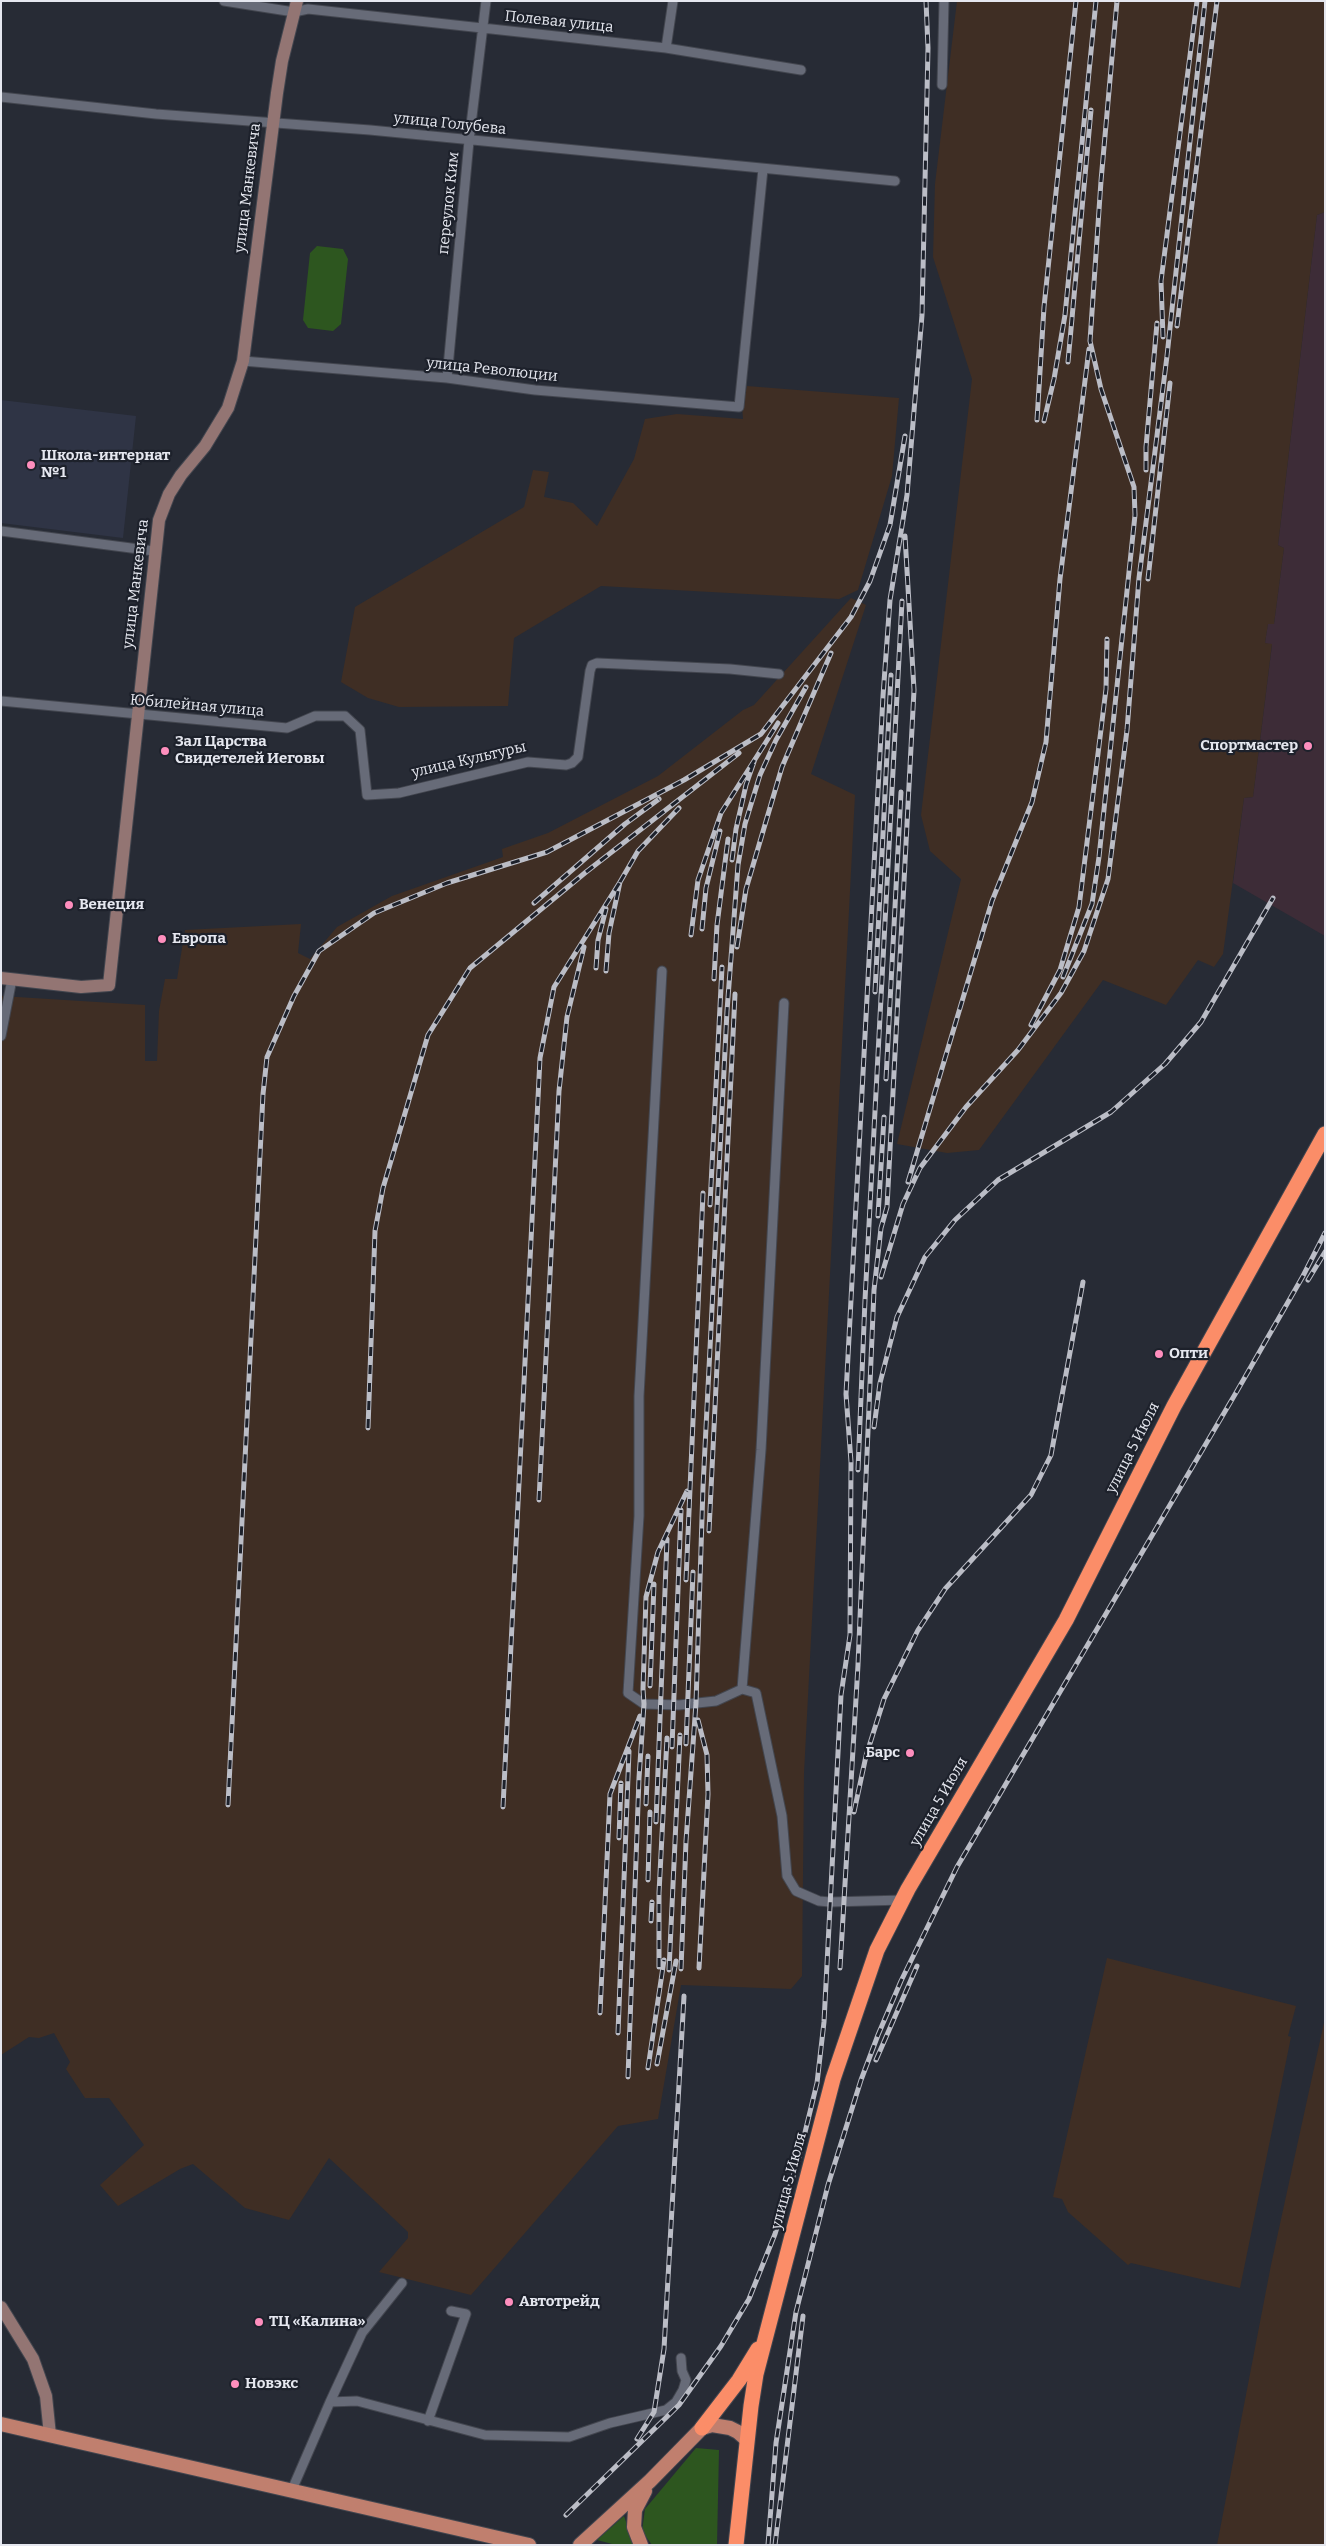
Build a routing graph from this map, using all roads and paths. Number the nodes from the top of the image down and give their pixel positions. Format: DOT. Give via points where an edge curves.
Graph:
graph roads {
  1 [pos="224,1"];
  2 [pos="486,1"];
  3 [pos="673,1"];
  4 [pos="944,1"];
  5 [pos="295,6"];
  6 [pos="482,28"];
  7 [pos="666,48"];
  8 [pos="801,70"];
  9 [pos="942,85"];
  10 [pos="1,97"];
  11 [pos="273,123"];
  12 [pos="469,141"];
  13 [pos="763,169"];
  14 [pos="895,181"];
  15 [pos="243,361"];
  16 [pos="447,378"];
  17 [pos="1,531"];
  18 [pos="154,551"];
  19 [pos="779,674"];
  20 [pos="1,701"];
  21 [pos="137,714"];
  22 [pos="363,751"];
  23 [pos="662,971"];
  24 [pos="6,978"];
  25 [pos="784,1003"];
  26 [pos="1,1036"];
  27 [pos="1325,1134"];
  28 [pos="742,1689"];
  29 [pos="903,1900"];
  30 [pos="402,2283"];
  31 [pos="1,2307"];
  32 [pos="451,2311"];
  33 [pos="767,2335"];
  34 [pos="681,2358"];
  35 [pos="330,2402"];
  36 [pos="428,2421"];
  37 [pos="1,2424"];
  38 [pos="702,2428"];
  39 [pos="50,2435"];
  40 [pos="747,2440"];
  41 [pos="650,2481"];
  42 [pos="291,2492"];
  43 [pos="528,2545"];
  44 [pos="580,2545"];
  45 [pos="641,2545"];
  46 [pos="736,2545"];
  1 -- 5 [label="street, Полевая улица"];
  2 -- 6 [label="street, переулок Ким"];
  3 -- 7 [label="street"];
  4 -- 9 [label="street"];
  5 -- 6 [label="street, Полевая улица"];
  5 -- 11 [label="street, улица Манкевича" via="282,61"];
  6 -- 7 [label="street, Полевая улица"];
  6 -- 12 [label="street, переулок Ким"];
  7 -- 8 [label="street, Полевая улица"];
  10 -- 11 [label="street, улица Голубева"];
  11 -- 12 [label="street, улица Голубева"];
  11 -- 15 [label="street, улица Манкевича"];
  12 -- 13 [label="street, улица Голубева"];
  12 -- 16 [label="street, переулок Ким"];
  13 -- 14 [label="street, улица Голубева"];
  13 -- 16 [label="street, улица Революции" via="739,407 535,390"];
  15 -- 16 [label="street, улица Революции"];
  15 -- 18 [label="street, улица Манкевича" via="228,408 205,446 169,494 159,520"];
  17 -- 18 [label="street"];
  18 -- 21 [label="street, улица Манкевича"];
  19 -- 22 [label="street, улица Культуры" via="730,669 592,665 578,757 566,765 528,762 399,793 367,795"];
  20 -- 21 [label="street, Юбилейная улица"];
  21 -- 22 [label="street, Юбилейная улица" via="287,728 315,716 345,716 360,730"];
  21 -- 24 [label="street, улица Манкевича" via="109,985 81,987"];
  23 -- 28 [label="street" via="639,1396 639,1516 628,1693 644,1704 679,1705 716,1701"];
  24 -- 26 [label="street"];
  25 -- 28 [label="street" via="761,1450"];
  27 -- 29 [label="highway, улица 5 Июля" via="1174,1406 1066,1620"];
  28 -- 29 [label="street" via="756,1693 782,1816 787,1876 796,1891 830,1902"];
  29 -- 33 [label="highway, улица 5 Июля" via="877,1950 834,2079"];
  30 -- 35 [label="street" via="362,2333"];
  31 -- 39 [label="street" via="34,2359 46,2396"];
  32 -- 36 [label="street" via="466,2314"];
  33 -- 38 [label="highway" via="739,2380"];
  33 -- 40 [label="highway, улица 5 Июля" via="753,2390"];
  34 -- 36 [label="street" via="686,2380 684,2390 666,2410 610,2422 568,2437 485,2435"];
  35 -- 36 [label="street" via="357,2401"];
  35 -- 42 [label="street"];
  37 -- 39 [label="main road"];
  38 -- 40 [label="main road" via="712,2425 730,2428"];
  38 -- 41 [label="main road"];
  39 -- 42 [label="main road"];
  40 -- 46 [label="highway, улица 5 Июля"];
  41 -- 44 [label="main road"];
  41 -- 45 [label="main road" via="635,2510 634,2527"];
  42 -- 43 [label="main road"];
}
